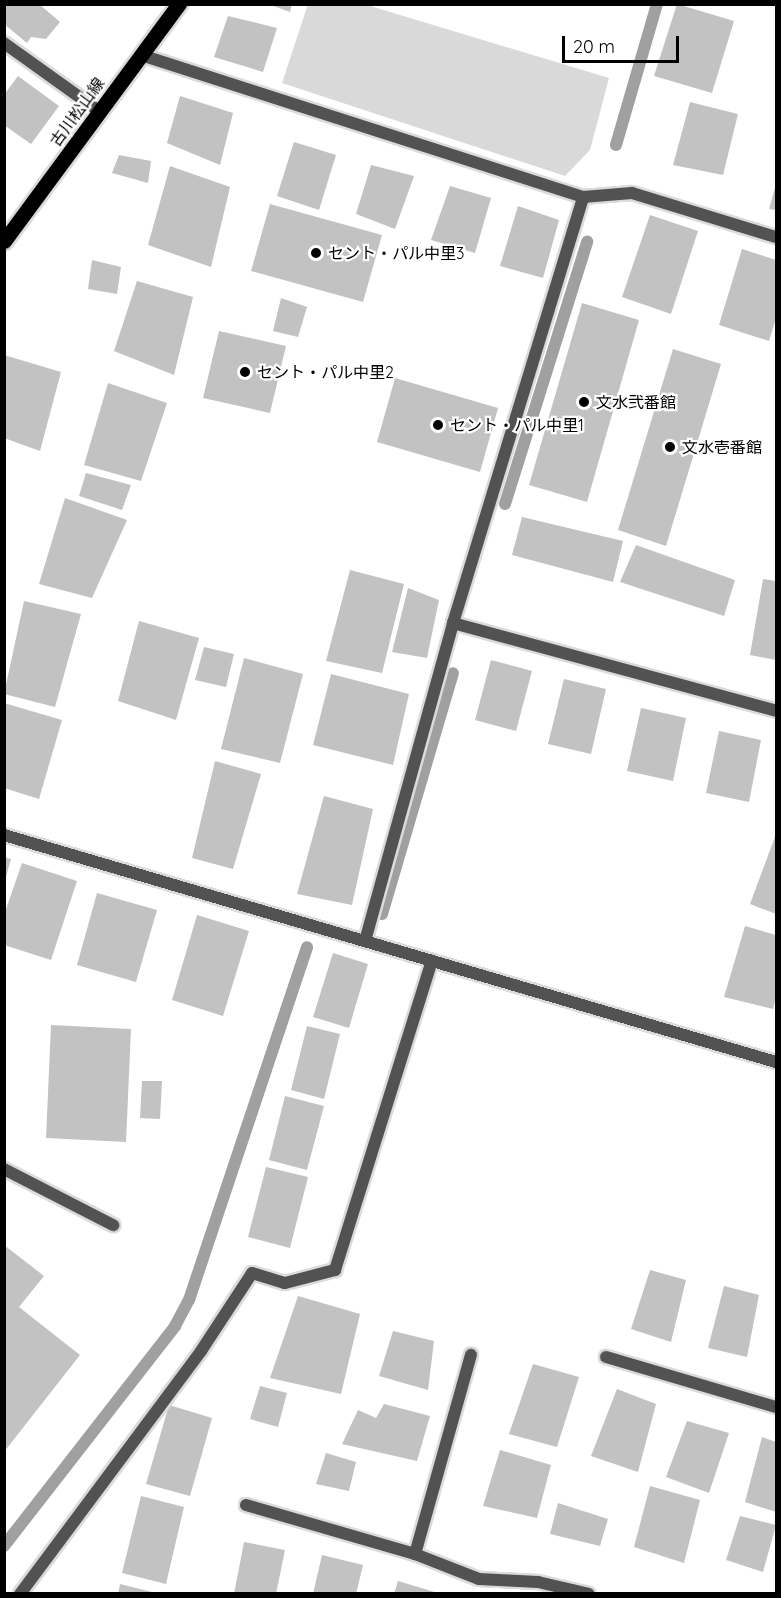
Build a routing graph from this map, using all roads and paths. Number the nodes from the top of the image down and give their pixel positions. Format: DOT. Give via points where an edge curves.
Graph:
graph roads {
  1 [pos="179,4"];
  2 [pos="4,43"];
  3 [pos="141,55"];
  4 [pos="99,111"];
  5 [pos="583,198"];
  6 [pos="777,237"];
  7 [pos="4,241"];
  8 [pos="453,623"];
  9 [pos="776,711"];
  10 [pos="4,835"];
  11 [pos="365,941"];
  12 [pos="432,961"];
  13 [pos="777,1062"];
  14 [pos="4,1169"];
  15 [pos="112,1225"];
  16 [pos="471,1355"];
  17 [pos="606,1357"];
  18 [pos="777,1407"];
  19 [pos="246,1505"];
  20 [pos="415,1554"];
  21 [pos="20,1593"];
  22 [pos="589,1593"];
  1 -- 3 [label="main road, 古川松山線"];
  2 -- 4 [label="street"];
  3 -- 4 [label="main road, 古川松山線"];
  3 -- 5 [label="street"];
  4 -- 7 [label="main road, 古川松山線"];
  5 -- 6 [label="street" via="632,194"];
  5 -- 8 [label="street"];
  8 -- 9 [label="street"];
  8 -- 11 [label="street"];
  10 -- 11 [label="street"];
  11 -- 12 [label="street"];
  12 -- 13 [label="street"];
  12 -- 21 [label="street" via="335,1270 285,1283 252,1274 201,1351"];
  14 -- 15 [label="street"];
  16 -- 20 [label="street"];
  17 -- 18 [label="street"];
  19 -- 20 [label="street"];
  20 -- 22 [label="street" via="479,1579 538,1582"];
}
